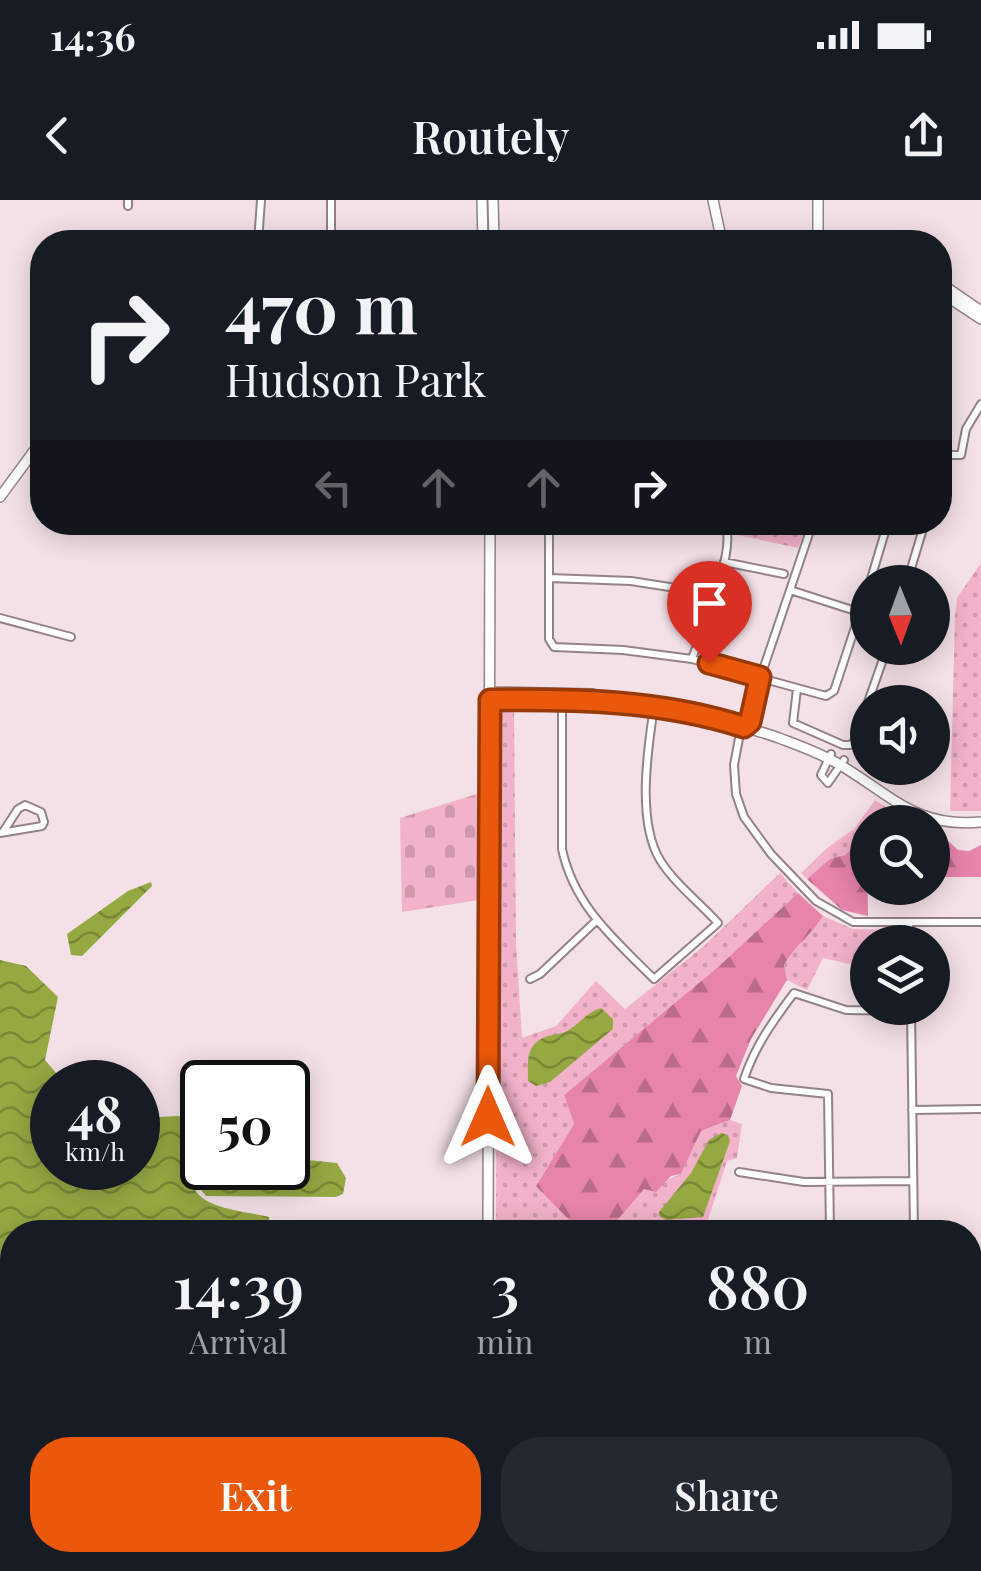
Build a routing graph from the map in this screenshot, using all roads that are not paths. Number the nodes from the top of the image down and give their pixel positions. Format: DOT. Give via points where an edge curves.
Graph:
graph roads {
  1 [pos="261,200"];
  2 [pos="331,200"];
  3 [pos="482,200"];
  4 [pos="494,200"];
  5 [pos="714,200"];
  6 [pos="818,200"];
  7 [pos="259,230"];
  8 [pos="331,230"];
  9 [pos="482,230"];
  10 [pos="494,230"];
  11 [pos="720,230"];
  12 [pos="818,230"];
  13 [pos="952,291"];
  14 [pos="952,300"];
  15 [pos="981,311"];
  16 [pos="981,319"];
  17 [pos="981,404"];
  18 [pos="952,455"];
  19 [pos="30,456"];
  20 [pos="0,496"];
  21 [pos="490,535"];
  22 [pos="549,535"];
  23 [pos="727,535"];
  24 [pos="809,535"];
  25 [pos="884,535"];
  26 [pos="922,535"];
  27 [pos="724,562"];
  28 [pos="875,565"];
  29 [pos="913,565"];
  30 [pos="784,574"];
  31 [pos="549,578"];
  32 [pos="790,590"];
  33 [pos="714,594"];
  34 [pos="850,610"];
  35 [pos="0,618"];
  36 [pos="72,637"];
  37 [pos="850,649"];
  38 [pos="692,659"];
  39 [pos="760,677"];
  40 [pos="797,688"];
  41 [pos="490,696"];
  42 [pos="562,699"];
  43 [pos="654,703"];
  44 [pos="746,723"];
  45 [pos="850,745"];
  46 [pos="830,757"];
  47 [pos="843,763"];
  48 [pos="981,819"];
  49 [pos="2,832"];
  50 [pos="596,920"];
  51 [pos="981,922"];
  52 [pos="909,923"];
  53 [pos="530,979"];
  54 [pos="850,1010"];
  55 [pos="911,1025"];
  56 [pos="981,1109"];
  57 [pos="912,1110"];
  58 [pos="739,1172"];
  59 [pos="913,1181"];
  60 [pos="829,1182"];
  61 [pos="488,1220"];
  62 [pos="830,1220"];
  63 [pos="914,1220"];
  1 -- 7 [label="street"];
  2 -- 8 [label="street"];
  3 -- 9 [label="street"];
  4 -- 10 [label="street"];
  5 -- 11 [label="street"];
  6 -- 12 [label="street"];
  13 -- 15 [label="street"];
  14 -- 16 [label="street"];
  17 -- 18 [label="street" via="963,435 961,455"];
  19 -- 20 [label="street"];
  21 -- 41 [label="street"];
  22 -- 31 [label="street"];
  23 -- 27 [label="street"];
  24 -- 32 [label="street"];
  25 -- 28 [label="street"];
  26 -- 29 [label="street"];
  27 -- 30 [label="street"];
  27 -- 33 [label="street"];
  31 -- 33 [label="street"];
  31 -- 38 [label="street" via="552,645"];
  32 -- 34 [label="street"];
  32 -- 39 [label="street"];
  33 -- 38 [label="street"];
  35 -- 36 [label="street"];
  37 -- 40 [label="street" via="829,695"];
  38 -- 39 [label="street"];
  39 -- 40 [label="street"];
  39 -- 44 [label="street"];
  40 -- 45 [label="street" via="793,723"];
  41 -- 42 [label="street"];
  41 -- 43 [label="street" via="552,692"];
  41 -- 61 [label="street"];
  42 -- 43 [label="street"];
  42 -- 50 [label="street" via="562,849 573,885"];
  43 -- 44 [label="street"];
  43 -- 50 [label="street" via="647,802 652,844 661,863 718,922 654,980"];
  44 -- 46 [label="street"];
  44 -- 52 [label="street" via="734,766 736,794 755,835 835,914 853,922"];
  46 -- 47 [label="street"];
  46 -- 47 [label="street" via="822,775 828,784"];
  47 -- 48 [label="street" via="905,809 950,822"];
  49 -- 49 [label="street" via="18,809 26,805 41,812 42,826"];
  50 -- 53 [label="street"];
  51 -- 52 [label="street"];
  54 -- 60 [label="street" via="794,993 758,1043 744,1078 828,1094"];
  55 -- 57 [label="street"];
  56 -- 57 [label="street"];
  57 -- 59 [label="street"];
  58 -- 60 [label="street"];
  59 -- 60 [label="street"];
  59 -- 63 [label="street"];
  60 -- 62 [label="street"];
}
